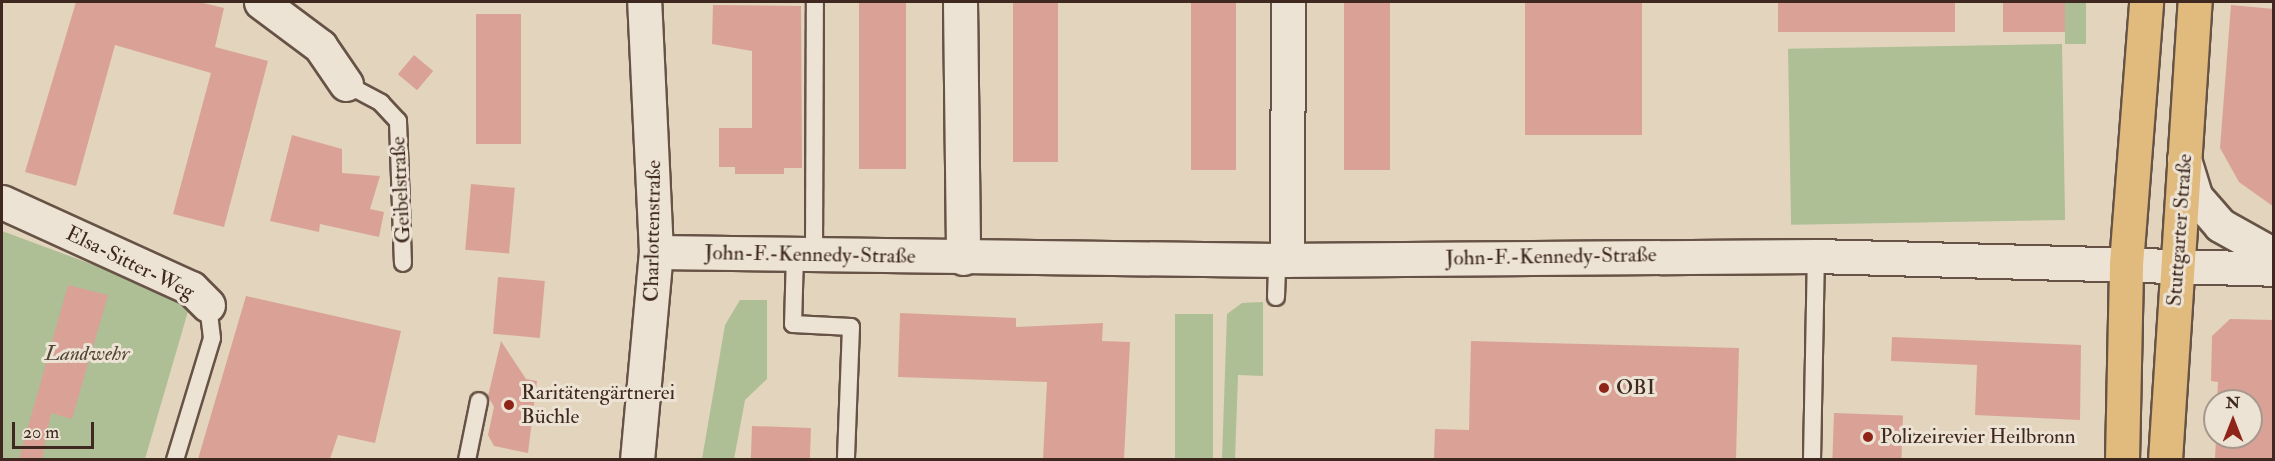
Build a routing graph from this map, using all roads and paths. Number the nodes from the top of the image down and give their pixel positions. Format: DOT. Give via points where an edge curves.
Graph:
graph roads {
  1 [pos="261,2"];
  2 [pos="644,2"];
  3 [pos="815,2"];
  4 [pos="960,2"];
  5 [pos="1288,2"];
  6 [pos="2146,2"];
  7 [pos="2195,2"];
  8 [pos="346,84"];
  9 [pos="2184,159"];
  10 [pos="2,202"];
  11 [pos="656,252"];
  12 [pos="805,255"];
  13 [pos="2274,255"];
  14 [pos="1816,256"];
  15 [pos="963,258"];
  16 [pos="1282,260"];
  17 [pos="403,263"];
  18 [pos="2126,264"];
  19 [pos="2177,266"];
  20 [pos="2274,269"];
  21 [pos="1276,297"];
  22 [pos="208,305"];
  23 [pos="479,401"];
  24 [pos="175,459"];
  25 [pos="466,459"];
  26 [pos="637,459"];
  27 [pos="846,459"];
  28 [pos="1812,459"];
  29 [pos="2122,459"];
  30 [pos="2165,459"];
  1 -- 8 [label="street, Geibelstraße" via="320,46"];
  2 -- 11 [label="street, Charlottenstraße"];
  3 -- 12 [label="lane"];
  4 -- 15 [label="street"];
  5 -- 16 [label="street"];
  6 -- 18 [label="main road"];
  7 -- 9 [label="main road, Stuttgarter Straße"];
  8 -- 17 [label="lane, Geibelstraße" via="381,103 398,120"];
  9 -- 13 [label="street" via="2195,196 2220,225"];
  9 -- 19 [label="main road, Stuttgarter Straße"];
  10 -- 22 [label="street, Elsa-Sitter-Weg" via="191,288"];
  11 -- 12 [label="street, John-F.-Kennedy-Straße"];
  11 -- 26 [label="street, Charlottenstraße"];
  12 -- 15 [label="street, John-F.-Kennedy-Straße"];
  12 -- 27 [label="lane" via="793,324 851,327"];
  14 -- 16 [label="street, John-F.-Kennedy-Straße"];
  14 -- 18 [label="street, John-F.-Kennedy-Straße"];
  14 -- 28 [label="lane"];
  15 -- 16 [label="street, John-F.-Kennedy-Straße"];
  16 -- 21 [label="lane"];
  18 -- 19 [label="street, John-F.-Kennedy-Straße"];
  18 -- 29 [label="main road"];
  19 -- 20 [label="street, John-F.-Kennedy-Straße"];
  19 -- 30 [label="main road, Stuttgarter Straße"];
  22 -- 24 [label="lane, Elsa-Sitter-Weg" via="212,338"];
  23 -- 25 [label="lane"];
}
